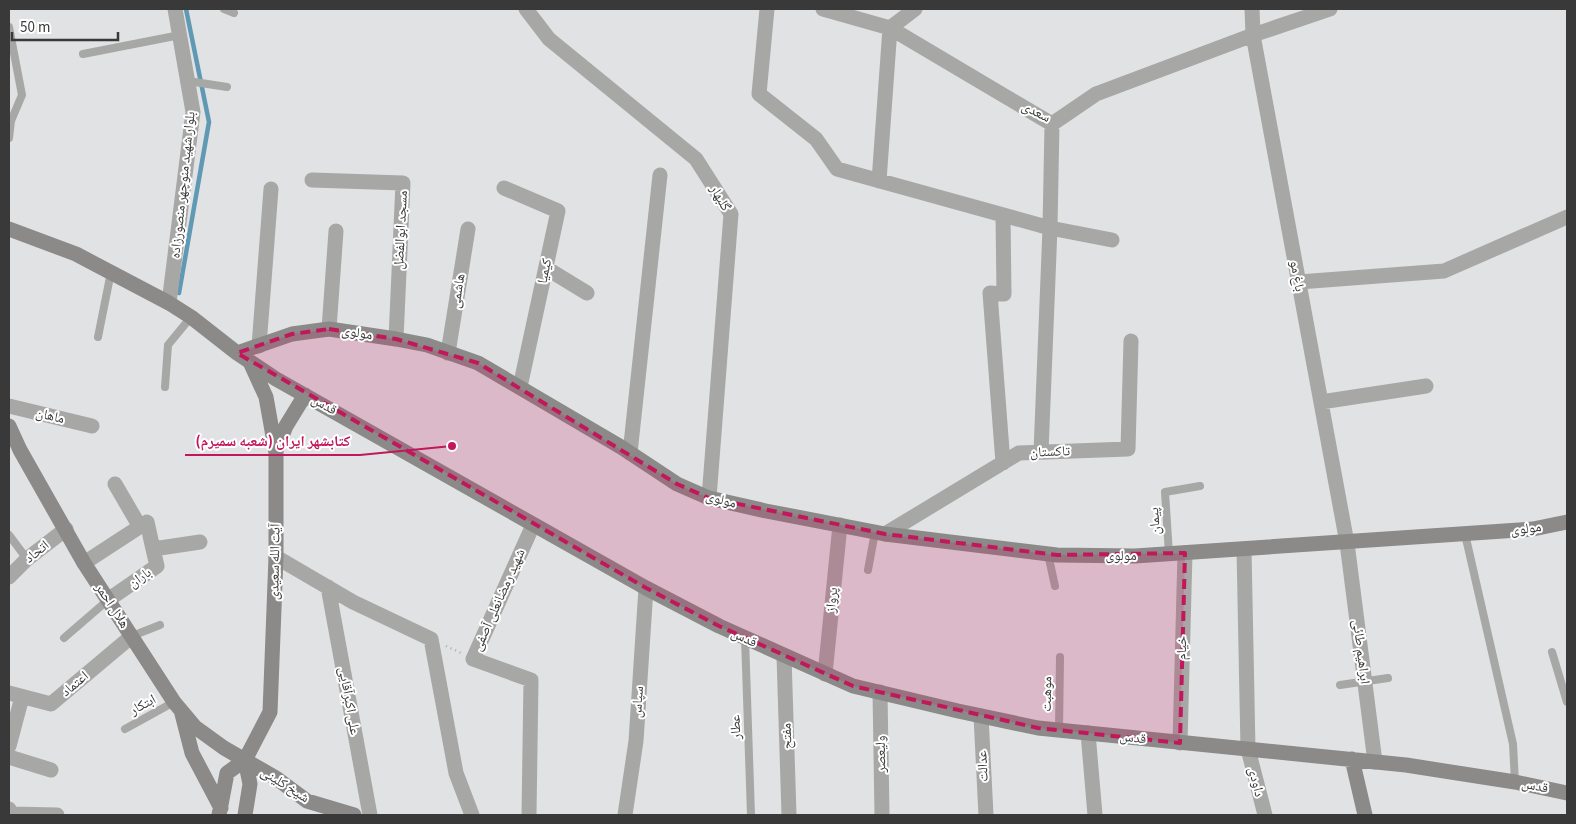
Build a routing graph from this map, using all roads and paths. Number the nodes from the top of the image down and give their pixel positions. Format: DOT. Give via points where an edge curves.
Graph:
graph roads {
  1 [pos="175,9"];
  2 [pos="224,9"];
  3 [pos="526,9"];
  4 [pos="768,9"];
  5 [pos="823,9"];
  6 [pos="914,9"];
  7 [pos="1252,9"];
  8 [pos="1330,9"];
  9 [pos="234,13"];
  10 [pos="858,13"];
  11 [pos="9,27"];
  12 [pos="890,28"];
  13 [pos="180,34"];
  14 [pos="1253,35"];
  15 [pos="83,54"];
  16 [pos="192,82"];
  17 [pos="227,87"];
  18 [pos="1052,124"];
  19 [pos="9,138"];
  20 [pos="660,175"];
  21 [pos="312,180"];
  22 [pos="879,181"];
  23 [pos="504,188"];
  24 [pos="271,189"];
  25 [pos="1003,215"];
  26 [pos="1567,217"];
  27 [pos="1050,228"];
  28 [pos="9,229"];
  29 [pos="468,229"];
  30 [pos="336,231"];
  31 [pos="1112,240"];
  32 [pos="546,268"];
  33 [pos="111,272"];
  34 [pos="1299,282"];
  35 [pos="587,293"];
  36 [pos="170,303"];
  37 [pos="191,317"];
  38 [pos="329,329"];
  39 [pos="98,337"];
  40 [pos="396,339"];
  41 [pos="1131,341"];
  42 [pos="259,346"];
  43 [pos="237,353"];
  44 [pos="448,353"];
  45 [pos="250,362"];
  46 [pos="1426,386"];
  47 [pos="165,387"];
  48 [pos="520,387"];
  49 [pos="305,394"];
  50 [pos="1320,402"];
  51 [pos="9,406"];
  52 [pos="9,426"];
  53 [pos="92,426"];
  54 [pos="1041,452"];
  55 [pos="276,453"];
  56 [pos="630,453"];
  57 [pos="1003,463"];
  58 [pos="115,484"];
  59 [pos="1200,486"];
  60 [pos="709,498"];
  61 [pos="1567,522"];
  62 [pos="533,525"];
  63 [pos="840,525"];
  64 [pos="140,527"];
  65 [pos="66,529"];
  66 [pos="880,533"];
  67 [pos="1465,534"];
  68 [pos="9,535"];
  69 [pos="200,542"];
  70 [pos="1347,543"];
  71 [pos="153,549"];
  72 [pos="1244,549"];
  73 [pos="1048,554"];
  74 [pos="1177,554"];
  75 [pos="276,557"];
  76 [pos="27,559"];
  77 [pos="84,563"];
  78 [pos="868,570"];
  79 [pos="9,577"];
  80 [pos="1055,586"];
  81 [pos="328,587"];
  82 [pos="646,588"];
  83 [pos="108,600"];
  84 [pos="160,625"];
  85 [pos="132,636"];
  86 [pos="64,638"];
  87 [pos="745,638"];
  88 [pos="431,639"];
  89 [pos="1552,652"];
  90 [pos="784,656"];
  91 [pos="1060,657"];
  92 [pos="473,659"];
  93 [pos="825,674"];
  94 [pos="1388,678"];
  95 [pos="1365,683"];
  96 [pos="1340,685"];
  97 [pos="880,692"];
  98 [pos="15,695"];
  99 [pos="1567,702"];
  100 [pos="177,706"];
  101 [pos="981,716"];
  102 [pos="125,729"];
  103 [pos="1059,730"];
  104 [pos="1088,733"];
  105 [pos="1180,743"];
  106 [pos="9,746"];
  107 [pos="1248,749"];
  108 [pos="9,757"];
  109 [pos="1352,759"];
  110 [pos="245,760"];
  111 [pos="1375,762"];
  112 [pos="51,770"];
  113 [pos="1516,782"];
  114 [pos="1567,793"];
  115 [pos="9,809"];
  116 [pos="220,812"];
  117 [pos="57,815"];
  118 [pos="245,815"];
  119 [pos="354,815"];
  120 [pos="370,815"];
  121 [pos="472,815"];
  122 [pos="529,815"];
  123 [pos="625,815"];
  124 [pos="751,815"];
  125 [pos="789,815"];
  126 [pos="882,815"];
  127 [pos="986,815"];
  128 [pos="1096,815"];
  129 [pos="1265,815"];
  130 [pos="1365,815"];
  1 -- 13 [label="street, بلوار شهید منوچهر منصورزاده"];
  2 -- 9 [label="lane"];
  3 -- 60 [label="street, گلبهار" via="549,39 696,159 731,214"];
  4 -- 22 [label="street" via="759,94 816,139 836,169"];
  5 -- 10 [label="street, سعدی"];
  6 -- 12 [label="street"];
  7 -- 14 [label="street, باغ مو"];
  8 -- 14 [label="street, سعدی"];
  10 -- 12 [label="street, سعدی"];
  11 -- 19 [label="lane" via="22,95 11,121"];
  12 -- 18 [label="street, سعدی"];
  12 -- 22 [label="street"];
  13 -- 15 [label="lane"];
  13 -- 16 [label="street, بلوار شهید منوچهر منصورزاده"];
  14 -- 18 [label="street, سعدی" via="1096,94"];
  14 -- 34 [label="street, باغ مو"];
  16 -- 17 [label="lane"];
  16 -- 36 [label="street, بلوار شهید منوچهر منصورزاده" via="194,112"];
  18 -- 27 [label="street"];
  20 -- 56 [label="street"];
  21 -- 40 [label="street, مسجد ابوالفضل" via="403,183"];
  22 -- 25 [label="street"];
  23 -- 32 [label="street, کیمیا" via="558,211"];
  24 -- 42 [label="street"];
  25 -- 27 [label="street"];
  25 -- 57 [label="street" via="1004,294 990,293"];
  26 -- 34 [label="street" via="1444,271"];
  27 -- 31 [label="street"];
  27 -- 54 [label="street"];
  28 -- 33 [label="street, قدس" via="76,254"];
  29 -- 44 [label="street, هاشمی"];
  30 -- 38 [label="street"];
  32 -- 35 [label="street"];
  32 -- 48 [label="street, کیمیا"];
  33 -- 36 [label="street, قدس"];
  33 -- 39 [label="lane"];
  34 -- 50 [label="street, باغ مو"];
  36 -- 37 [label="street, قدس"];
  37 -- 43 [label="street, قدس"];
  37 -- 47 [label="lane" via="168,345"];
  38 -- 40 [label="street, مولوی"];
  38 -- 42 [label="street, مولوی" via="292,334"];
  40 -- 44 [label="street, مولوی"];
  41 -- 54 [label="street, تاکستان" via="1128,449"];
  42 -- 43 [label="street, مولوی"];
  43 -- 45 [label="street, قدس"];
  44 -- 48 [label="street, مولوی" via="478,363"];
  45 -- 49 [label="street, قدس"];
  45 -- 55 [label="street, آیت الله سعیدی" via="266,397"];
  46 -- 50 [label="street"];
  48 -- 56 [label="street, مولوی"];
  49 -- 55 [label="street" via="286,426"];
  49 -- 62 [label="street, قدس"];
  50 -- 70 [label="street, باغ مو"];
  51 -- 53 [label="street, ماهان"];
  52 -- 65 [label="street, هلال احمر"];
  54 -- 57 [label="street, تاکستان" via="1019,453"];
  55 -- 75 [label="street, آیت الله سعیدی"];
  56 -- 60 [label="street, مولوی" via="677,484"];
  57 -- 66 [label="street, تاکستان"];
  58 -- 64 [label="street"];
  59 -- 74 [label="lane, پیمان" via="1165,492"];
  60 -- 63 [label="street, مولوی"];
  61 -- 67 [label="street, مولوی" via="1533,529"];
  62 -- 82 [label="street, قدس"];
  62 -- 92 [label="street, شهید رمضانعلی آصفی"];
  63 -- 66 [label="street, مولوی"];
  63 -- 93 [label="street, پرواز"];
  64 -- 71 [label="street" via="147,522"];
  64 -- 77 [label="street"];
  65 -- 76 [label="street, اتحاد"];
  65 -- 77 [label="street, هلال احمر"];
  66 -- 73 [label="street, مولوی"];
  66 -- 78 [label="lane"];
  67 -- 70 [label="street, مولوی"];
  67 -- 113 [label="lane" via="1513,744"];
  68 -- 76 [label="lane"];
  69 -- 71 [label="street"];
  70 -- 72 [label="street, مولوی"];
  70 -- 95 [label="street, ابراهیم طائی"];
  71 -- 83 [label="street, باران" via="157,566"];
  72 -- 74 [label="street, مولوی"];
  72 -- 107 [label="street"];
  73 -- 74 [label="street, مولوی"];
  73 -- 80 [label="lane"];
  74 -- 105 [label="street, خیام"];
  75 -- 81 [label="street"];
  75 -- 110 [label="street, آیت الله سعیدی" via="270,712"];
  76 -- 79 [label="street, اتحاد"];
  77 -- 83 [label="street, هلال احمر"];
  81 -- 88 [label="street"];
  81 -- 120 [label="street, علی اکبرآقایی"];
  82 -- 87 [label="street, قدس"];
  82 -- 123 [label="street, سپاس" via="636,741"];
  83 -- 85 [label="street, هلال احمر"];
  83 -- 86 [label="lane"];
  84 -- 85 [label="lane"];
  85 -- 98 [label="street, اعتماد" via="52,704"];
  85 -- 100 [label="street, هلال احمر"];
  87 -- 90 [label="street, قدس"];
  87 -- 124 [label="lane, عطار"];
  88 -- 92 [label="path"];
  88 -- 121 [label="street" via="456,773"];
  89 -- 99 [label="lane"];
  90 -- 93 [label="street, قدس"];
  90 -- 125 [label="street, مفتح"];
  91 -- 103 [label="lane, موهبت"];
  92 -- 122 [label="street, شهید رمضانعلی آصفی" via="531,680"];
  93 -- 97 [label="street, قدس" via="853,686"];
  94 -- 95 [label="lane"];
  95 -- 96 [label="lane"];
  95 -- 111 [label="street, ابراهیم طائی"];
  97 -- 101 [label="street, قدس"];
  97 -- 126 [label="street, ولیعصر"];
  98 -- 106 [label="street"];
  100 -- 102 [label="lane, ابتکار"];
  100 -- 110 [label="street, هلال احمر" via="195,727"];
  100 -- 116 [label="street" via="192,753"];
  101 -- 103 [label="street, قدس"];
  101 -- 127 [label="street, عدالت"];
  103 -- 104 [label="street, قدس"];
  104 -- 105 [label="street, قدس"];
  104 -- 128 [label="street"];
  105 -- 107 [label="street, قدس"];
  107 -- 109 [label="street, قدس"];
  107 -- 129 [label="street, داودی"];
  108 -- 112 [label="street"];
  109 -- 111 [label="street, قدس"];
  109 -- 130 [label="street"];
  110 -- 116 [label="street" via="227,773"];
  110 -- 118 [label="street" via="250,784"];
  110 -- 119 [label="street, شیخ کلینی" via="307,801"];
  111 -- 113 [label="street, قدس"];
  113 -- 114 [label="street, قدس"];
  115 -- 117 [label="street" via="12,814"];
}
